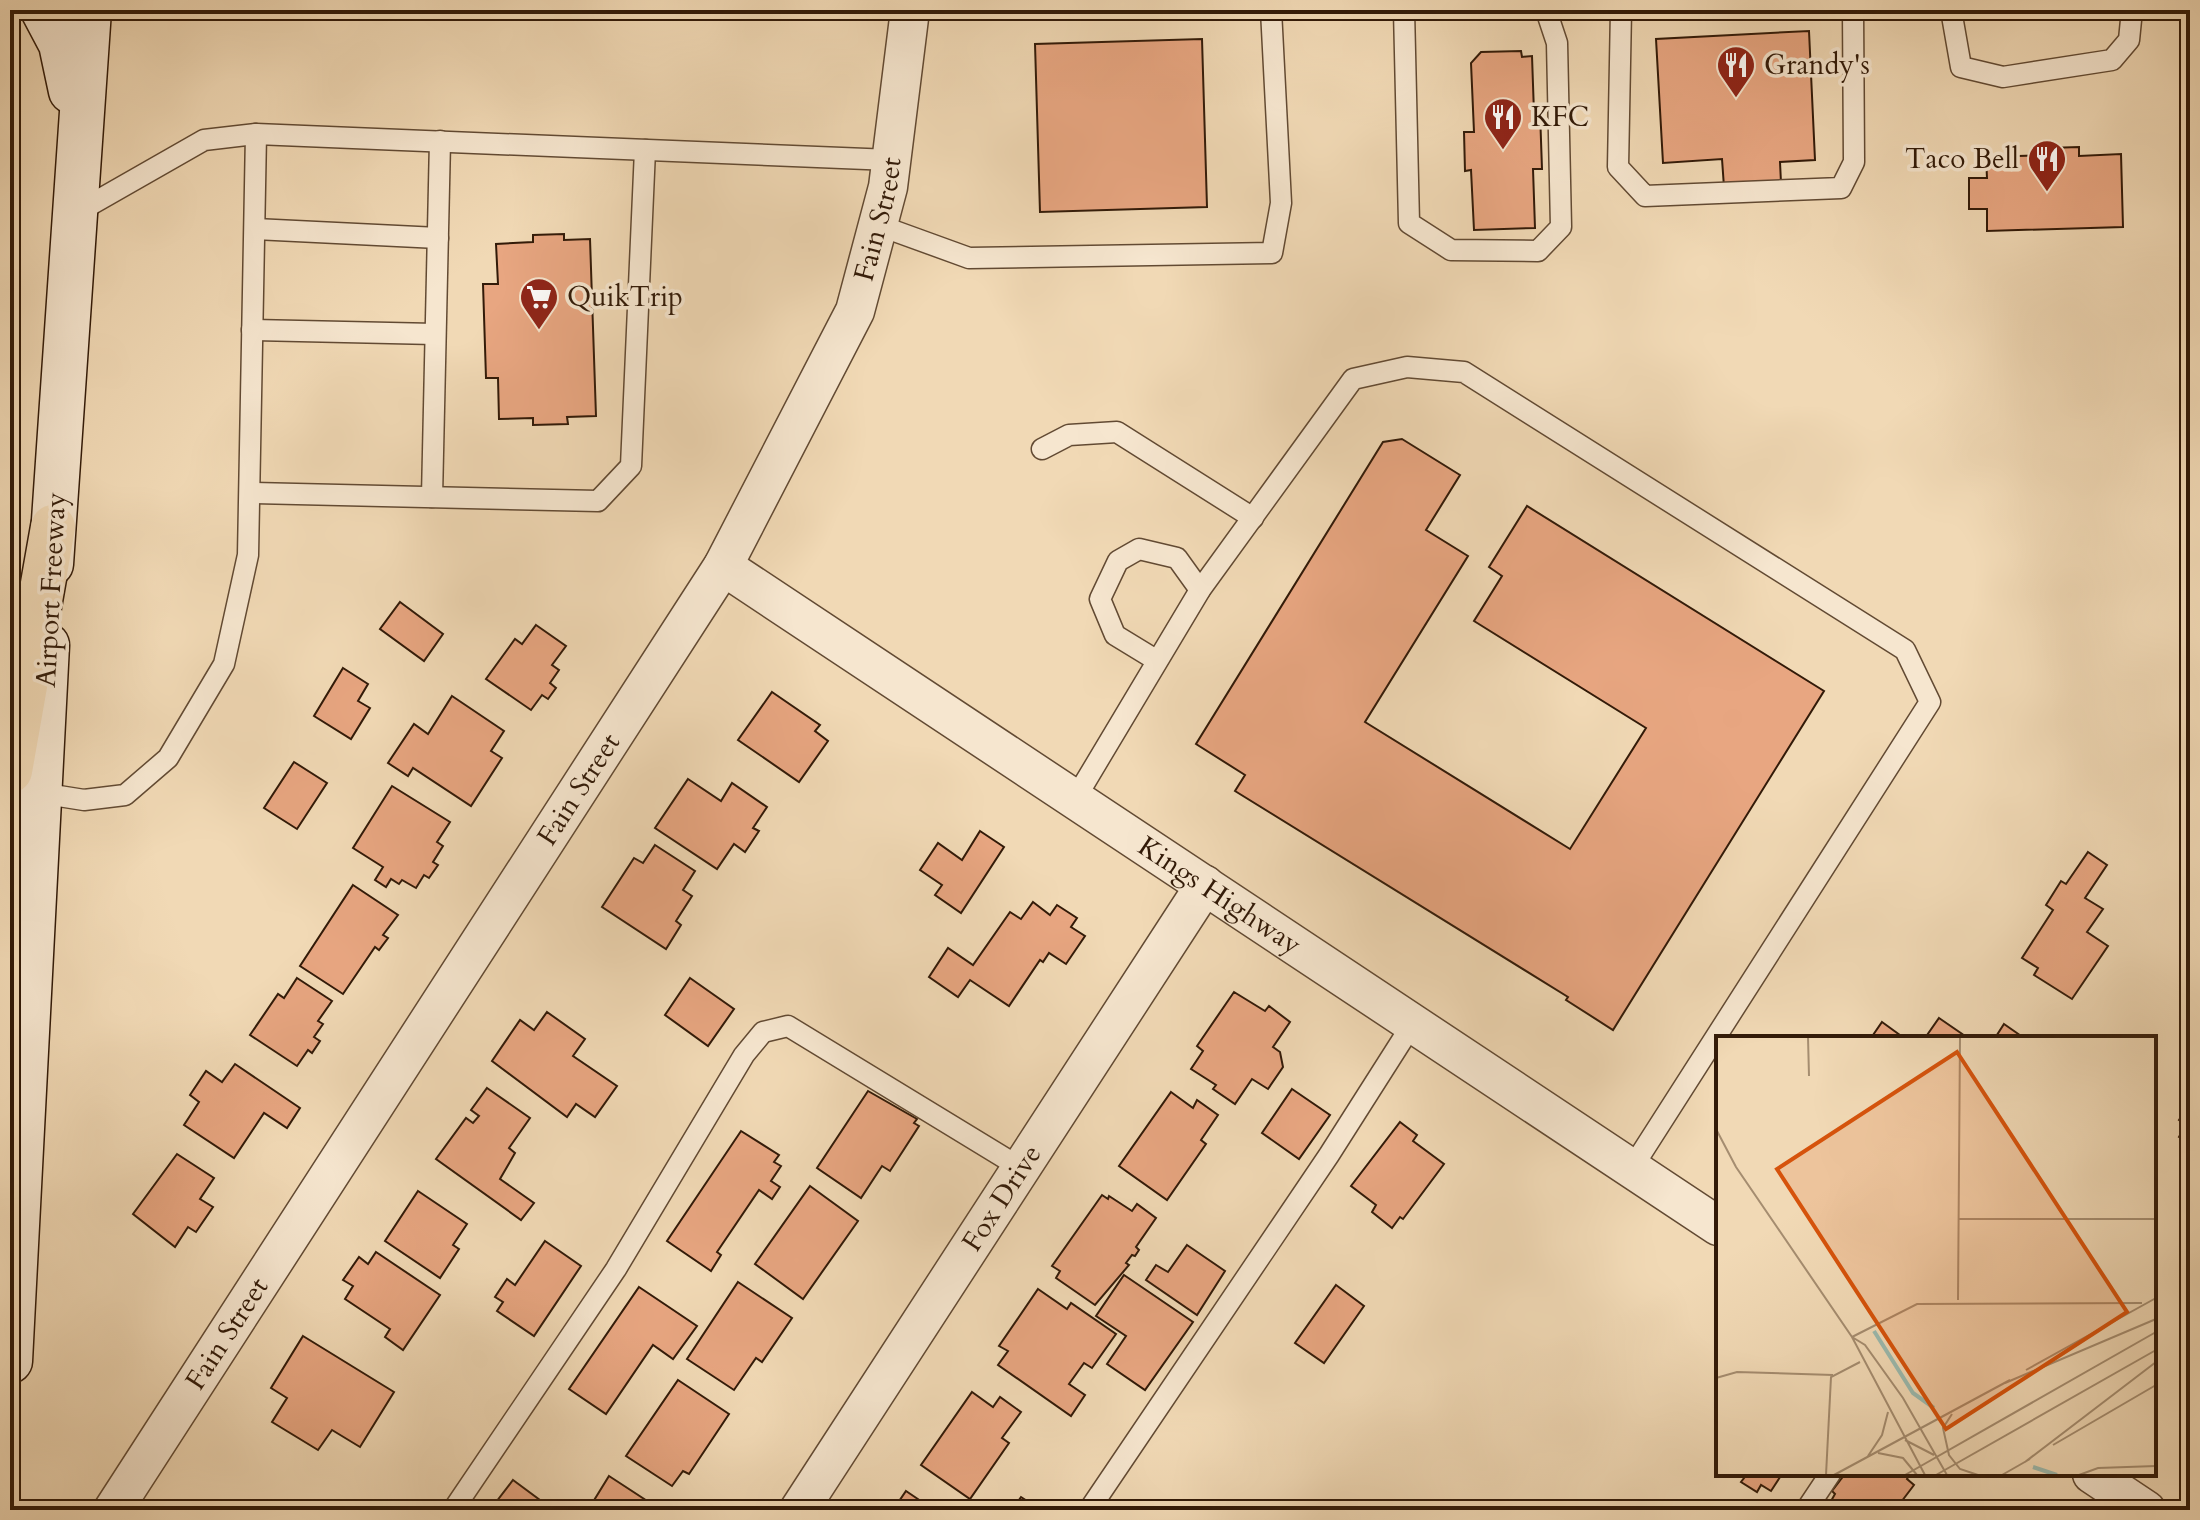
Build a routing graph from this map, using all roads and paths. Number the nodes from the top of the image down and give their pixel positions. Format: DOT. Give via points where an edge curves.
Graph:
graph roads {
  1 [pos="43,10"];
  2 [pos="89,10"];
  3 [pos="910,10"];
  4 [pos="1271,10"];
  5 [pos="1404,10"];
  6 [pos="1546,10"];
  7 [pos="1621,10"];
  8 [pos="1853,10"];
  9 [pos="1951,10"];
  10 [pos="2132,10"];
  11 [pos="256,134"];
  12 [pos="82,140"];
  13 [pos="440,141"];
  14 [pos="645,150"];
  15 [pos="891,160"];
  16 [pos="76,213"];
  17 [pos="878,225"];
  18 [pos="255,229"];
  19 [pos="438,238"];
  20 [pos="252,330"];
  21 [pos="435,334"];
  22 [pos="1042,449"];
  23 [pos="250,493"];
  24 [pos="432,497"];
  25 [pos="1253,518"];
  26 [pos="53,527"];
  27 [pos="723,566"];
  28 [pos="1200,590"];
  29 [pos="1156,660"];
  30 [pos="25,782"];
  31 [pos="1075,799"];
  32 [pos="1205,885"];
  33 [pos="1413,1023"];
  34 [pos="1716,1036"];
  35 [pos="1716,1037"];
  36 [pos="1021,1168"];
  37 [pos="1632,1168"];
  38 [pos="1716,1225"];
  39 [pos="10,1361"];
  40 [pos="1829,1476"];
  41 [pos="2095,1476"];
  42 [pos="113,1510"];
  43 [pos="453,1510"];
  44 [pos="799,1510"];
  45 [pos="1089,1510"];
  46 [pos="1806,1510"];
  47 [pos="2146,1510"];
  1 -- 12 [label="main road" via="61,44"];
  2 -- 12 [label="main road, Airport Freeway"];
  3 -- 15 [label="street, Fain Street"];
  4 -- 17 [label="lane" via="1281,203 1272,253 969,258"];
  5 -- 6 [label="lane" via="1409,223 1451,250 1538,251 1561,227 1557,43"];
  7 -- 8 [label="lane" via="1618,167 1645,196 1841,188 1854,162"];
  9 -- 10 [label="lane" via="1961,67 2003,77 2112,60 2129,40"];
  11 -- 13 [label="lane"];
  11 -- 16 [label="lane" via="204,140"];
  11 -- 18 [label="lane"];
  12 -- 16 [label="main road, Airport Freeway"];
  13 -- 14 [label="lane"];
  13 -- 19 [label="lane"];
  14 -- 15 [label="lane"];
  14 -- 24 [label="lane" via="631,466 598,501"];
  15 -- 17 [label="street, Fain Street"];
  16 -- 26 [label="main road, Airport Freeway"];
  17 -- 27 [label="street, Fain Street" via="855,311"];
  18 -- 19 [label="lane"];
  18 -- 20 [label="lane"];
  19 -- 21 [label="lane"];
  20 -- 21 [label="lane"];
  20 -- 23 [label="lane"];
  21 -- 24 [label="lane"];
  22 -- 25 [label="lane" via="1069,435 1117,432"];
  23 -- 24 [label="lane"];
  23 -- 30 [label="lane" via="248,555 224,664 168,758 125,795 84,800"];
  25 -- 28 [label="lane"];
  25 -- 34 [label="lane" via="1353,379 1407,367 1464,372 1905,650 1930,702"];
  26 -- 30 [label="highway"];
  27 -- 31 [label="street, Kings Highway"];
  27 -- 42 [label="street, Fain Street"];
  28 -- 29 [label="lane"];
  28 -- 29 [label="lane" via="1177,558 1139,549 1118,561 1100,599 1115,635"];
  29 -- 31 [label="lane"];
  30 -- 39 [label="main road"];
  31 -- 32 [label="street, Kings Highway"];
  32 -- 33 [label="street, Kings Highway"];
  32 -- 36 [label="street, Fox Drive"];
  33 -- 37 [label="street, Kings Highway"];
  33 -- 45 [label="lane"];
  35 -- 37 [label="lane"];
  36 -- 43 [label="lane" via="788,1026 763,1032 744,1055 616,1269"];
  36 -- 44 [label="street, Fox Drive"];
  37 -- 38 [label="street, Kings Highway"];
  40 -- 46 [label="lane"];
  41 -- 47 [label="street"];
}
